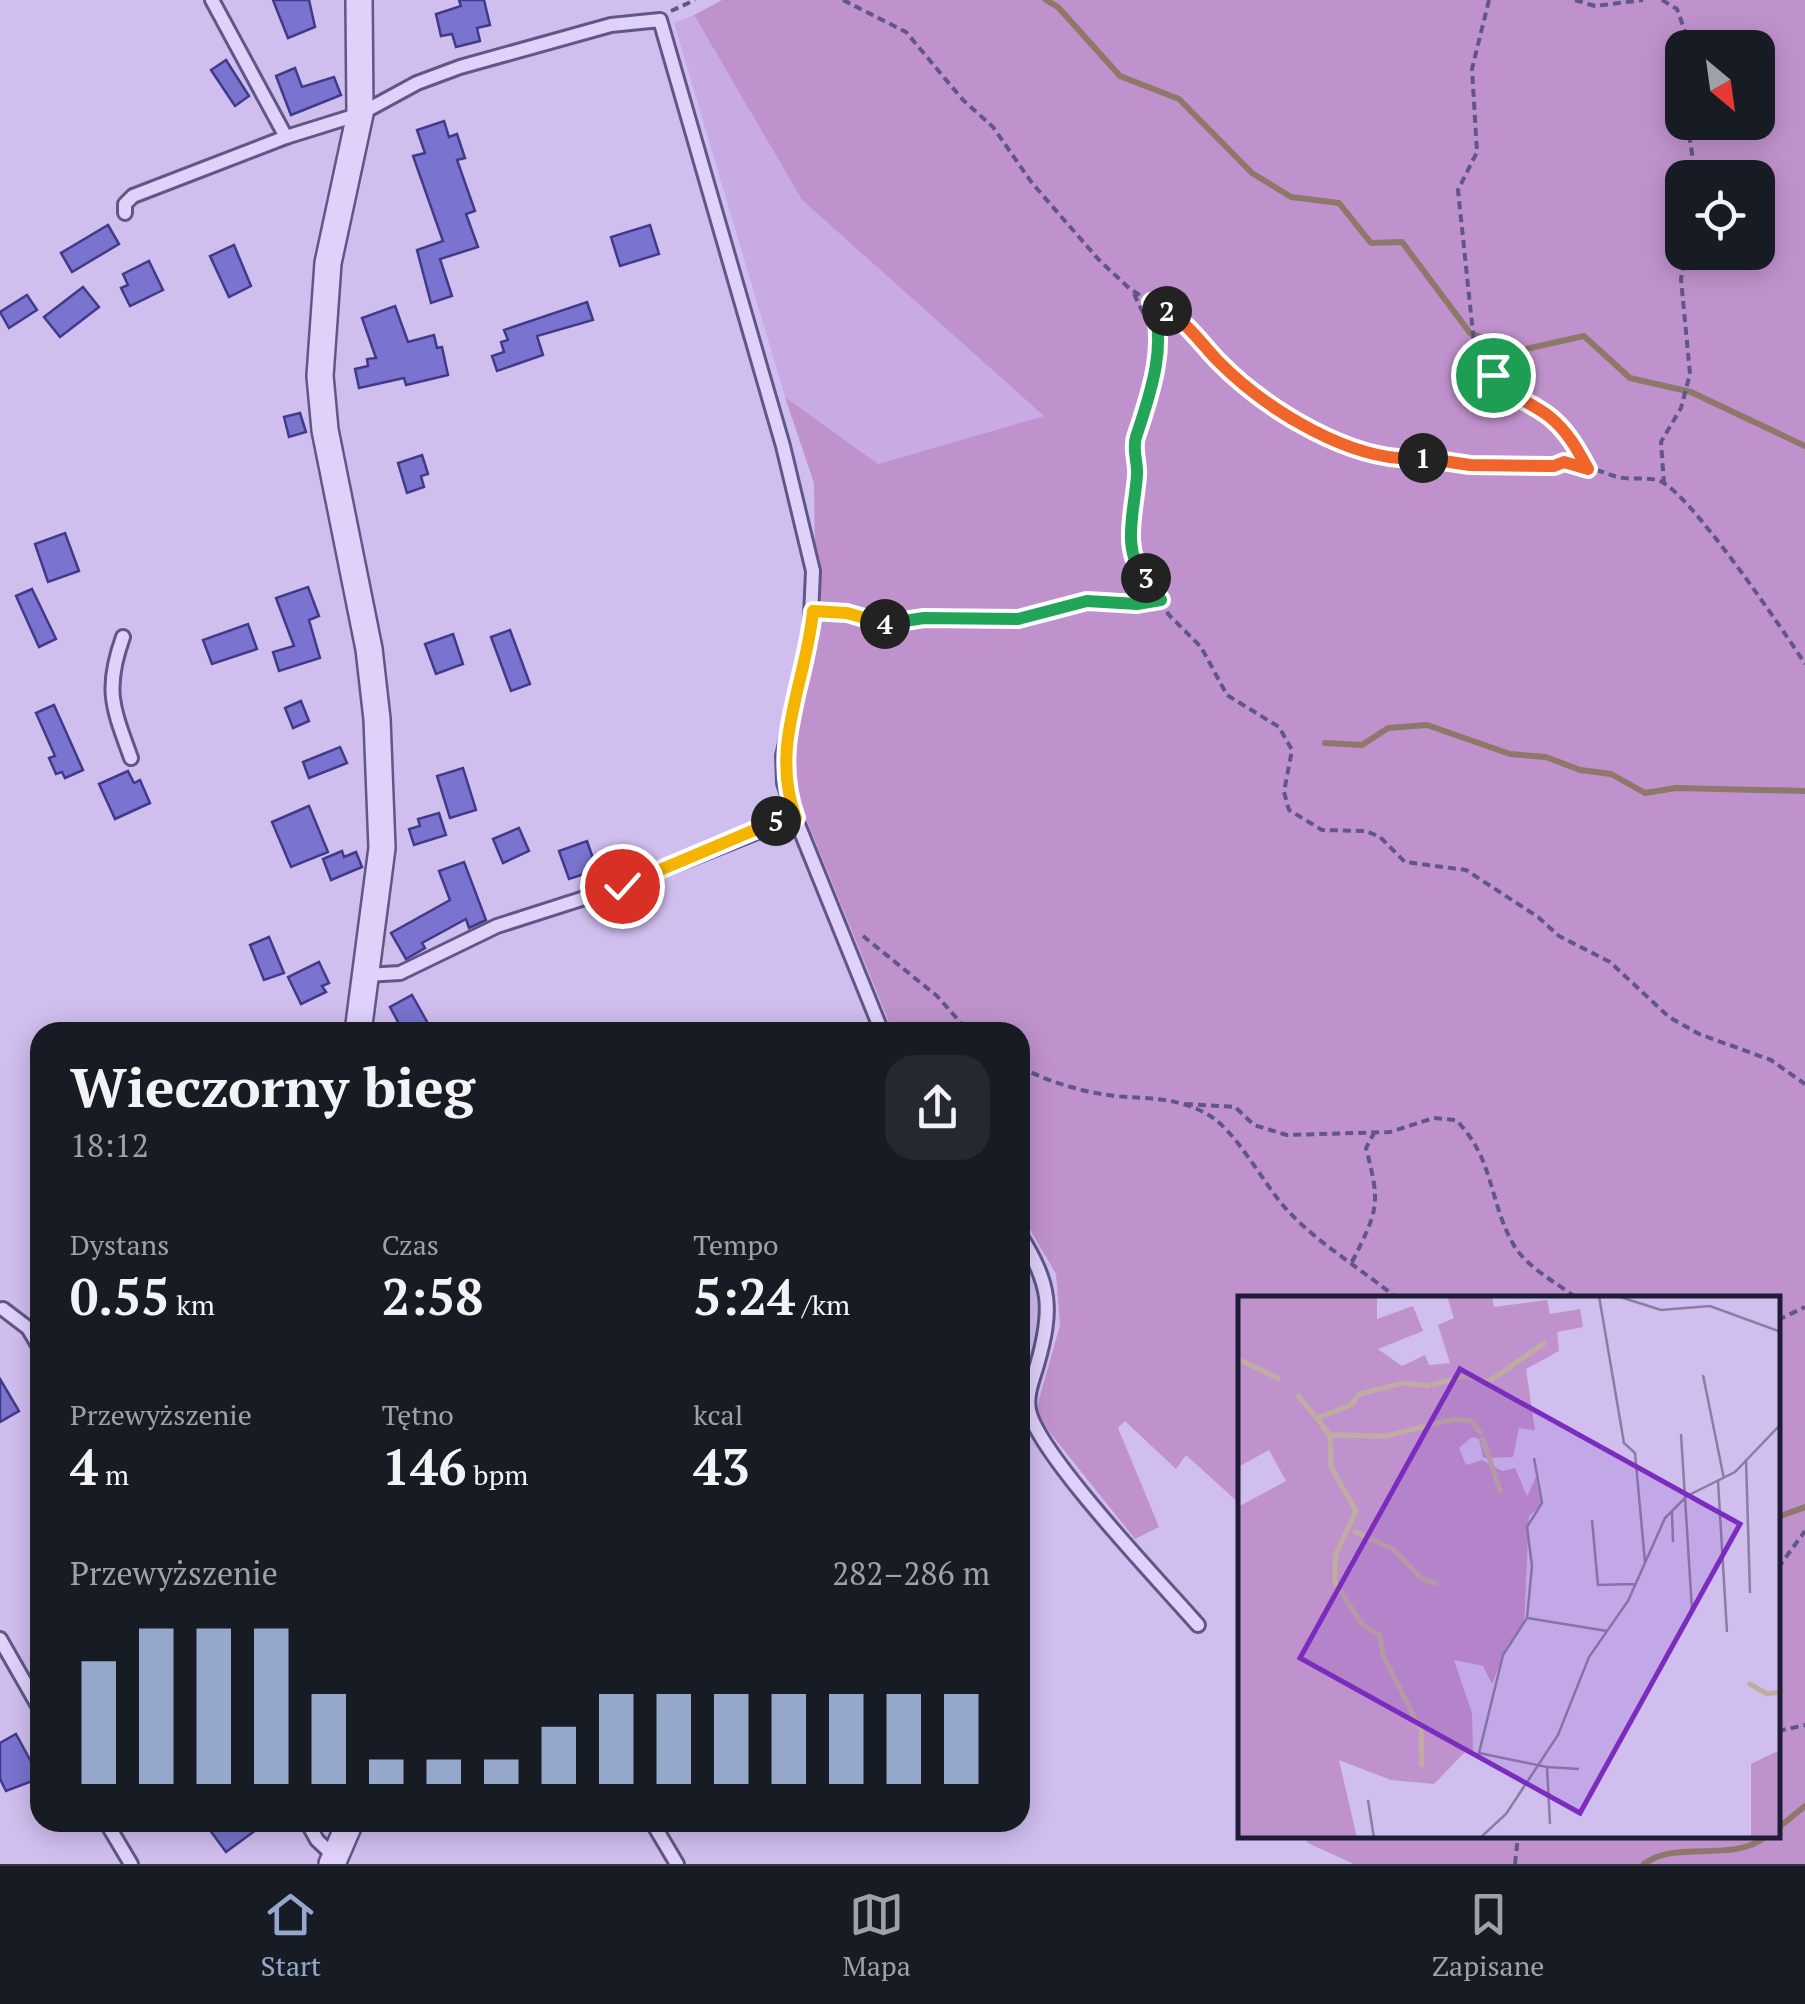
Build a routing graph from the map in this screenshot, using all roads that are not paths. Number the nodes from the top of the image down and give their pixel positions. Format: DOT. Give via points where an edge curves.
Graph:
graph roads {
  1 [pos="212,0"];
  2 [pos="359,0"];
  3 [pos="360,114"];
  4 [pos="286,138"];
  5 [pos="125,213"];
  6 [pos="124,637"];
  7 [pos="131,758"];
  8 [pos="796,818"];
  9 [pos="366,975"];
  10 [pos="359,1022"];
  11 [pos="878,1022"];
  12 [pos="1030,1252"];
  13 [pos="3,1309"];
  14 [pos="30,1331"];
  15 [pos="1030,1393"];
  16 [pos="1030,1393"];
  17 [pos="1198,1625"];
  18 [pos="0,1639"];
  19 [pos="30,1692"];
  20 [pos="112,1832"];
  21 [pos="312,1832"];
  22 [pos="346,1832"];
  23 [pos="658,1832"];
  24 [pos="336,1862"];
  25 [pos="130,1864"];
  26 [pos="678,1864"];
  1 -- 4 [label="lane"];
  2 -- 3 [label="street"];
  3 -- 4 [label="lane"];
  3 -- 8 [label="lane" via="460,68 611,25 660,20 812,571 813,611 783,756"];
  3 -- 9 [label="street" via="328,263 320,376 377,719 382,848"];
  4 -- 5 [label="lane" via="133,196"];
  6 -- 7 [label="lane" via="110,700"];
  8 -- 9 [label="lane" via="497,926 400,973"];
  8 -- 11 [label="lane"];
  9 -- 10 [label="street"];
  12 -- 16 [label="lane" via="1049,1310"];
  13 -- 14 [label="lane"];
  15 -- 17 [label="lane" via="1033,1424 1095,1508"];
  18 -- 19 [label="lane"];
  20 -- 25 [label="lane"];
  21 -- 24 [label="lane"];
  22 -- 24 [label="street"];
  23 -- 26 [label="lane"];
}
